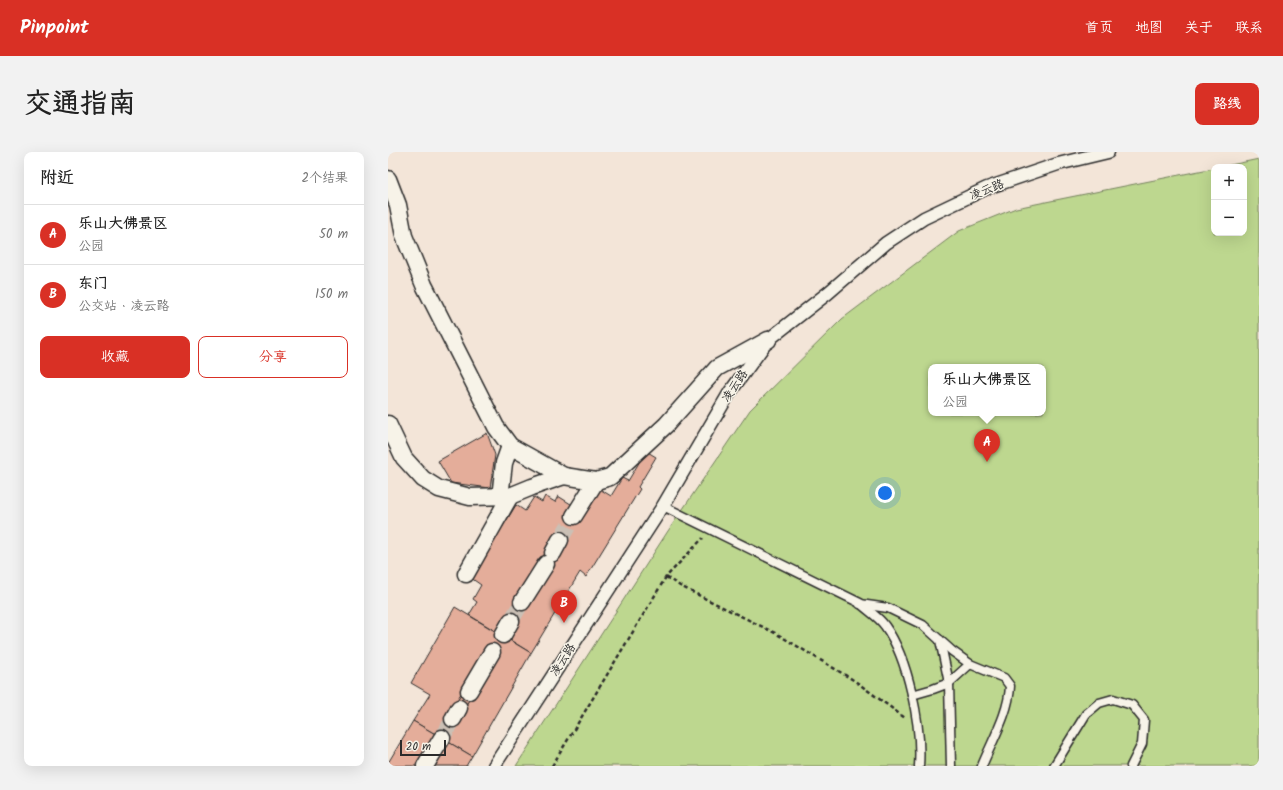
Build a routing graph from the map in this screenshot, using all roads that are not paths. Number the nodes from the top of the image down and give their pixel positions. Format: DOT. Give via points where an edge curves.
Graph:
graph roads {
  1 [pos="1108,152"];
  2 [pos="388,179"];
  3 [pos="768,340"];
  4 [pos="388,424"];
  5 [pos="510,446"];
  6 [pos="564,476"];
  7 [pos="596,481"];
  8 [pos="505,497"];
  9 [pos="663,506"];
  10 [pos="574,516"];
  11 [pos="553,552"];
  12 [pos="466,574"];
  13 [pos="522,602"];
  14 [pos="860,603"];
  15 [pos="511,620"];
  16 [pos="503,635"];
  17 [pos="940,639"];
  18 [pos="492,652"];
  19 [pos="970,664"];
  20 [pos="949,683"];
  21 [pos="469,691"];
  22 [pos="912,695"];
  23 [pos="442,738"];
  24 [pos="425,766"];
  25 [pos="494,766"];
  26 [pos="919,766"];
  27 [pos="951,766"];
  28 [pos="982,766"];
  29 [pos="1054,766"];
  30 [pos="1131,766"];
  1 -- 3 [label="street, 凌云路" via="1058,164 987,188 924,218 886,243"];
  2 -- 5 [label="street" via="398,205 404,236 424,285 496,428"];
  3 -- 7 [label="street" via="717,368 666,425 628,462 610,477"];
  3 -- 9 [label="street, 凌云路" via="730,392"];
  4 -- 8 [label="street" via="404,458 423,479 439,489 470,497"];
  5 -- 6 [label="street"];
  5 -- 8 [label="street" via="504,463"];
  6 -- 7 [label="street"];
  6 -- 8 [label="street"];
  7 -- 10 [label="street"];
  8 -- 12 [label="street"];
  9 -- 14 [label="lane"];
  9 -- 25 [label="street, 凌云路"];
  11 -- 13 [label="street"];
  14 -- 17 [label="lane" via="888,608 923,625"];
  14 -- 22 [label="lane" via="884,624 898,648"];
  15 -- 16 [label="street"];
  17 -- 19 [label="lane"];
  17 -- 20 [label="lane"];
  18 -- 21 [label="street"];
  19 -- 20 [label="lane"];
  19 -- 28 [label="lane" via="1004,678 1010,686 1006,709"];
  20 -- 22 [label="lane"];
  20 -- 27 [label="lane"];
  22 -- 26 [label="lane" via="920,755"];
  23 -- 24 [label="street"];
  29 -- 30 [label="lane" via="1086,714 1099,703 1113,699 1132,705 1144,720 1142,744"];
}
